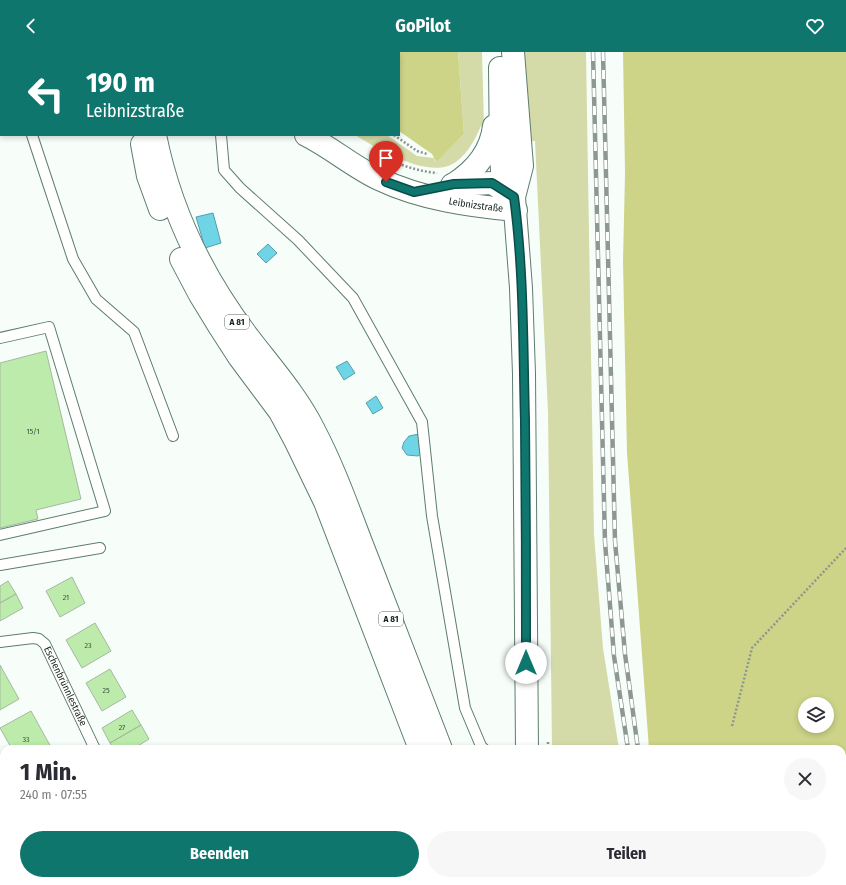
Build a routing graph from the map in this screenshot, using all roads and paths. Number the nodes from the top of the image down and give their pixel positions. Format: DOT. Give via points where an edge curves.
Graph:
graph roads {
  1 [pos="500,52"];
  2 [pos="513,52"];
  3 [pos="500,87"];
  4 [pos="32,136"];
  5 [pos="221,136"];
  6 [pos="308,136"];
  7 [pos="395,136"];
  8 [pos="148,139"];
  9 [pos="375,153"];
  10 [pos="427,154"];
  11 [pos="447,179"];
  12 [pos="414,192"];
  13 [pos="515,203"];
  14 [pos="0,338"];
  15 [pos="173,436"];
  16 [pos="0,535"];
  17 [pos="100,548"];
  18 [pos="846,548"];
  19 [pos="0,565"];
  20 [pos="0,642"];
  21 [pos="732,726"];
  22 [pos="93,745"];
  23 [pos="418,745"];
  24 [pos="439,745"];
  25 [pos="481,745"];
  26 [pos="527,745"];
  1 -- 3 [label="main road"];
  2 -- 13 [label="main road" via="522,166"];
  3 -- 11 [label="main road, Leibnizstraße" via="488,150 476,167"];
  3 -- 13 [label="main road" via="500,157 503,182"];
  4 -- 15 [label="lane" via="73,259 96,299 134,332"];
  5 -- 25 [label="lane" via="224,170 240,188 298,240 353,298 422,422 432,516 465,708"];
  6 -- 12 [label="main road, Leibnizstraße" via="378,179"];
  7 -- 10 [label="path" via="417,151"];
  8 -- 23 [label="main road, A 81" via="148,176 184,265 227,339 280,412 325,502"];
  8 -- 24 [label="main road, A 81" via="180,220 211,284 285,384 314,429"];
  9 -- 11 [label="path" via="397,164"];
  11 -- 12 [label="main road, Leibnizstraße"];
  11 -- 13 [label="main road, Leibnizstraße" via="492,183"];
  12 -- 13 [label="main road, Leibnizstraße" via="456,203"];
  13 -- 26 [label="main road, Leibnizstraße" via="524,374"];
  14 -- 16 [label="lane" via="49,326 105,511"];
  17 -- 19 [label="lane"];
  18 -- 21 [label="path" via="752,648"];
  20 -- 22 [label="lane, Eschenbrünnlestraße" via="33,638 45,644"];
}
